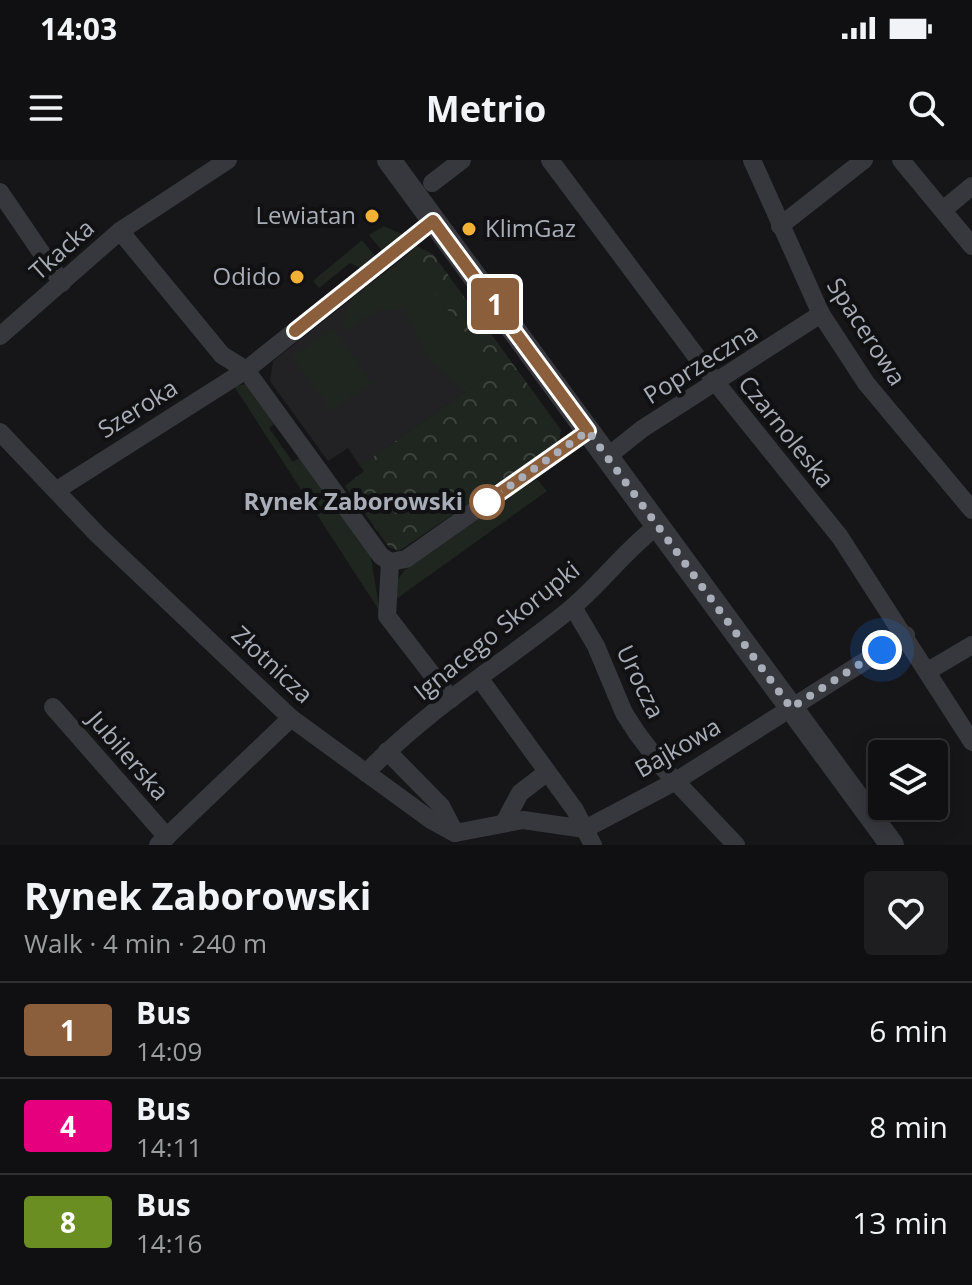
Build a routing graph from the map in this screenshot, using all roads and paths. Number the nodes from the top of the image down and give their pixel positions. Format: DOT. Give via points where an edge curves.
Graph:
graph roads {
  1 [pos="389,160"];
  2 [pos="462,160"];
  3 [pos="550,160"];
  4 [pos="752,160"];
  5 [pos="864,160"];
  6 [pos="901,160"];
  7 [pos="216,163"];
  8 [pos="432,183"];
  9 [pos="972,186"];
  10 [pos="1,196"];
  11 [pos="943,210"];
  12 [pos="433,221"];
  13 [pos="780,226"];
  14 [pos="120,231"];
  15 [pos="972,246"];
  16 [pos="62,283"];
  17 [pos="821,314"];
  18 [pos="0,336"];
  19 [pos="246,370"];
  20 [pos="717,384"];
  21 [pos="588,431"];
  22 [pos="0,432"];
  23 [pos="607,457"];
  24 [pos="57,490"];
  25 [pos="972,510"];
  26 [pos="657,526"];
  27 [pos="390,562"];
  28 [pos="573,607"];
  29 [pos="906,635"];
  30 [pos="972,645"];
  31 [pos="928,671"];
  32 [pos="480,679"];
  33 [pos="451,699"];
  34 [pos="53,707"];
  35 [pos="791,708"];
  36 [pos="291,718"];
  37 [pos="972,742"];
  38 [pos="387,751"];
  39 [pos="366,773"];
  40 [pos="546,773"];
  41 [pos="676,781"];
  42 [pos="505,821"];
  43 [pos="589,837"];
  44 [pos="454,839"];
  45 [pos="162,841"];
  46 [pos="736,845"];
  47 [pos="892,845"];
  1 -- 12 [label="street"];
  2 -- 8 [label="street"];
  3 -- 20 [label="street, Czarnoleska"];
  4 -- 13 [label="street, Spacerowa"];
  5 -- 13 [label="street"];
  6 -- 11 [label="street"];
  7 -- 14 [label="street, Tkacka"];
  9 -- 11 [label="street"];
  10 -- 16 [label="street"];
  11 -- 15 [label="street"];
  12 -- 19 [label="street"];
  12 -- 21 [label="street"];
  13 -- 17 [label="street, Spacerowa"];
  14 -- 16 [label="street, Tkacka"];
  14 -- 19 [label="street, Tkacka" via="222,355"];
  16 -- 18 [label="street, Tkacka"];
  17 -- 20 [label="street, Poprzeczna"];
  17 -- 25 [label="street, Spacerowa" via="866,383"];
  19 -- 24 [label="street, Szeroka"];
  19 -- 27 [label="street"];
  20 -- 23 [label="street, Poprzeczna"];
  20 -- 29 [label="street, Czarnoleska" via="840,537"];
  21 -- 23 [label="street"];
  21 -- 27 [label="street" via="406,559"];
  22 -- 24 [label="street, Złotnicza"];
  23 -- 26 [label="street"];
  24 -- 36 [label="street, Złotnicza"];
  26 -- 28 [label="street, Ignacego Skorupki"];
  26 -- 35 [label="street"];
  27 -- 33 [label="street" via="387,616"];
  28 -- 32 [label="street, Ignacego Skorupki"];
  28 -- 41 [label="street, Urocza" via="624,713"];
  29 -- 31 [label="street, Czarnoleska"];
  29 -- 35 [label="street, Bajkowa"];
  30 -- 31 [label="street"];
  31 -- 37 [label="street, Czarnoleska"];
  32 -- 33 [label="street, Ignacego Skorupki"];
  32 -- 40 [label="street"];
  33 -- 38 [label="street, Ignacego Skorupki"];
  34 -- 45 [label="street, Jubilerska"];
  35 -- 41 [label="street, Bajkowa"];
  35 -- 47 [label="street"];
  36 -- 39 [label="street, Złotnicza"];
  36 -- 45 [label="street, Jubilerska"];
  38 -- 39 [label="street, Ignacego Skorupki"];
  38 -- 44 [label="street" via="441,806"];
  39 -- 44 [label="street, Złotnicza"];
  40 -- 42 [label="street" via="520,793"];
  40 -- 43 [label="street"];
  41 -- 43 [label="street, Bajkowa"];
  41 -- 46 [label="street, Urocza"];
  42 -- 43 [label="street" via="523,820"];
  42 -- 44 [label="street"];
}
